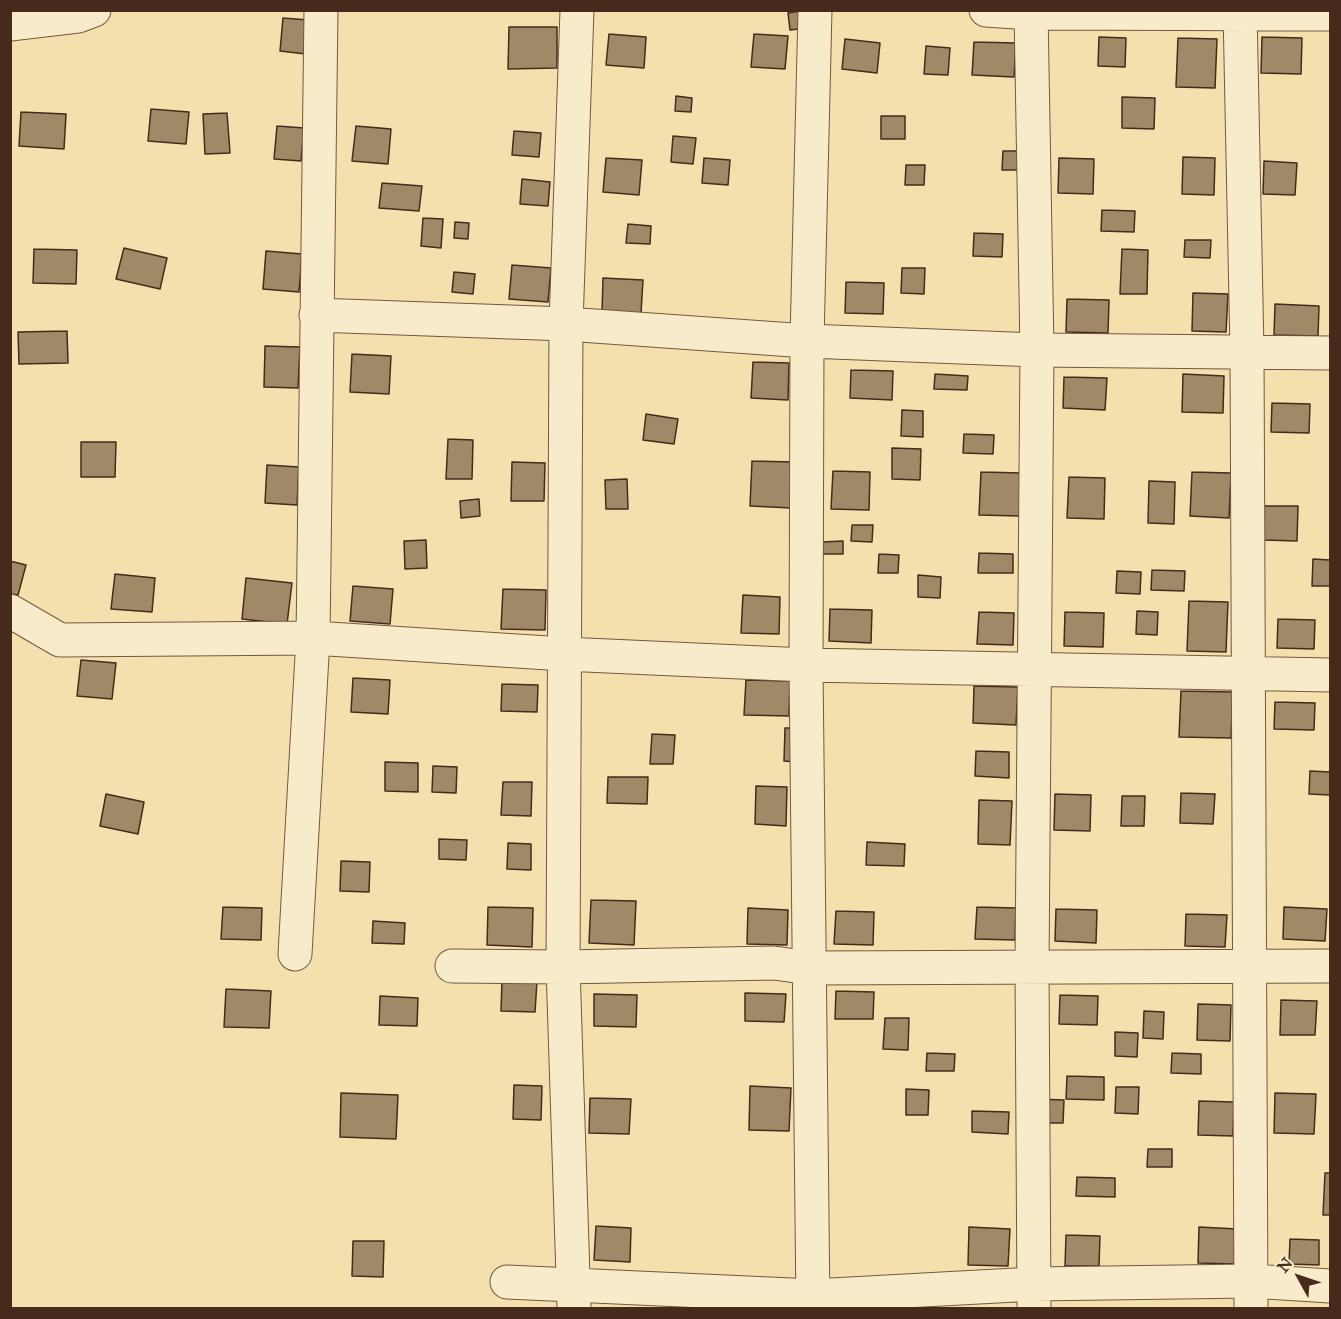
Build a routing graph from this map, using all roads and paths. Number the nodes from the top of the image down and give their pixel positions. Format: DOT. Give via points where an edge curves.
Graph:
graph roads {
  1 [pos="94,10"];
  2 [pos="321,10"];
  3 [pos="577,10"];
  4 [pos="814,10"];
  5 [pos="986,10"];
  6 [pos="1031,12"];
  7 [pos="1240,12"];
  8 [pos="1330,14"];
  9 [pos="10,24"];
  10 [pos="316,315"];
  11 [pos="566,324"];
  12 [pos="807,341"];
  13 [pos="1037,350"];
  14 [pos="1247,351"];
  15 [pos="1330,353"];
  16 [pos="10,611"];
  17 [pos="313,638"];
  18 [pos="564,654"];
  19 [pos="807,665"];
  20 [pos="1034,668"];
  21 [pos="1247,673"];
  22 [pos="1330,675"];
  23 [pos="296,954"];
  24 [pos="452,966"];
  25 [pos="1250,966"];
  26 [pos="1330,966"];
  27 [pos="563,967"];
  28 [pos="1032,967"];
  29 [pos="810,968"];
  30 [pos="507,1282"];
  31 [pos="1330,1286"];
  32 [pos="1251,1294"];
  33 [pos="1034,1296"];
  34 [pos="574,1297"];
  35 [pos="813,1302"];
  1 -- 9 [label="street" via="78,16"];
  2 -- 10 [label="street"];
  3 -- 11 [label="street"];
  4 -- 12 [label="street"];
  5 -- 6 [label="street"];
  6 -- 7 [label="street"];
  6 -- 13 [label="street"];
  7 -- 8 [label="street"];
  7 -- 14 [label="street"];
  10 -- 11 [label="street"];
  10 -- 17 [label="street"];
  11 -- 12 [label="street"];
  11 -- 18 [label="street"];
  12 -- 13 [label="street"];
  12 -- 19 [label="street"];
  13 -- 14 [label="street"];
  13 -- 20 [label="street"];
  14 -- 15 [label="street"];
  14 -- 21 [label="street"];
  16 -- 17 [label="street" via="60,640"];
  17 -- 18 [label="street"];
  17 -- 23 [label="street"];
  18 -- 19 [label="street"];
  18 -- 27 [label="street"];
  19 -- 20 [label="street"];
  19 -- 29 [label="street"];
  20 -- 21 [label="street"];
  20 -- 28 [label="street"];
  21 -- 22 [label="street"];
  21 -- 25 [label="street"];
  24 -- 27 [label="street"];
  25 -- 26 [label="street"];
  25 -- 28 [label="street"];
  25 -- 32 [label="street"];
  27 -- 29 [label="street" via="774,963"];
  27 -- 34 [label="street"];
  28 -- 29 [label="street"];
  28 -- 33 [label="street"];
  29 -- 35 [label="street"];
  30 -- 34 [label="street"];
  31 -- 32 [label="street"];
  32 -- 33 [label="street"];
  33 -- 35 [label="street"];
  34 -- 35 [label="street"];
}
